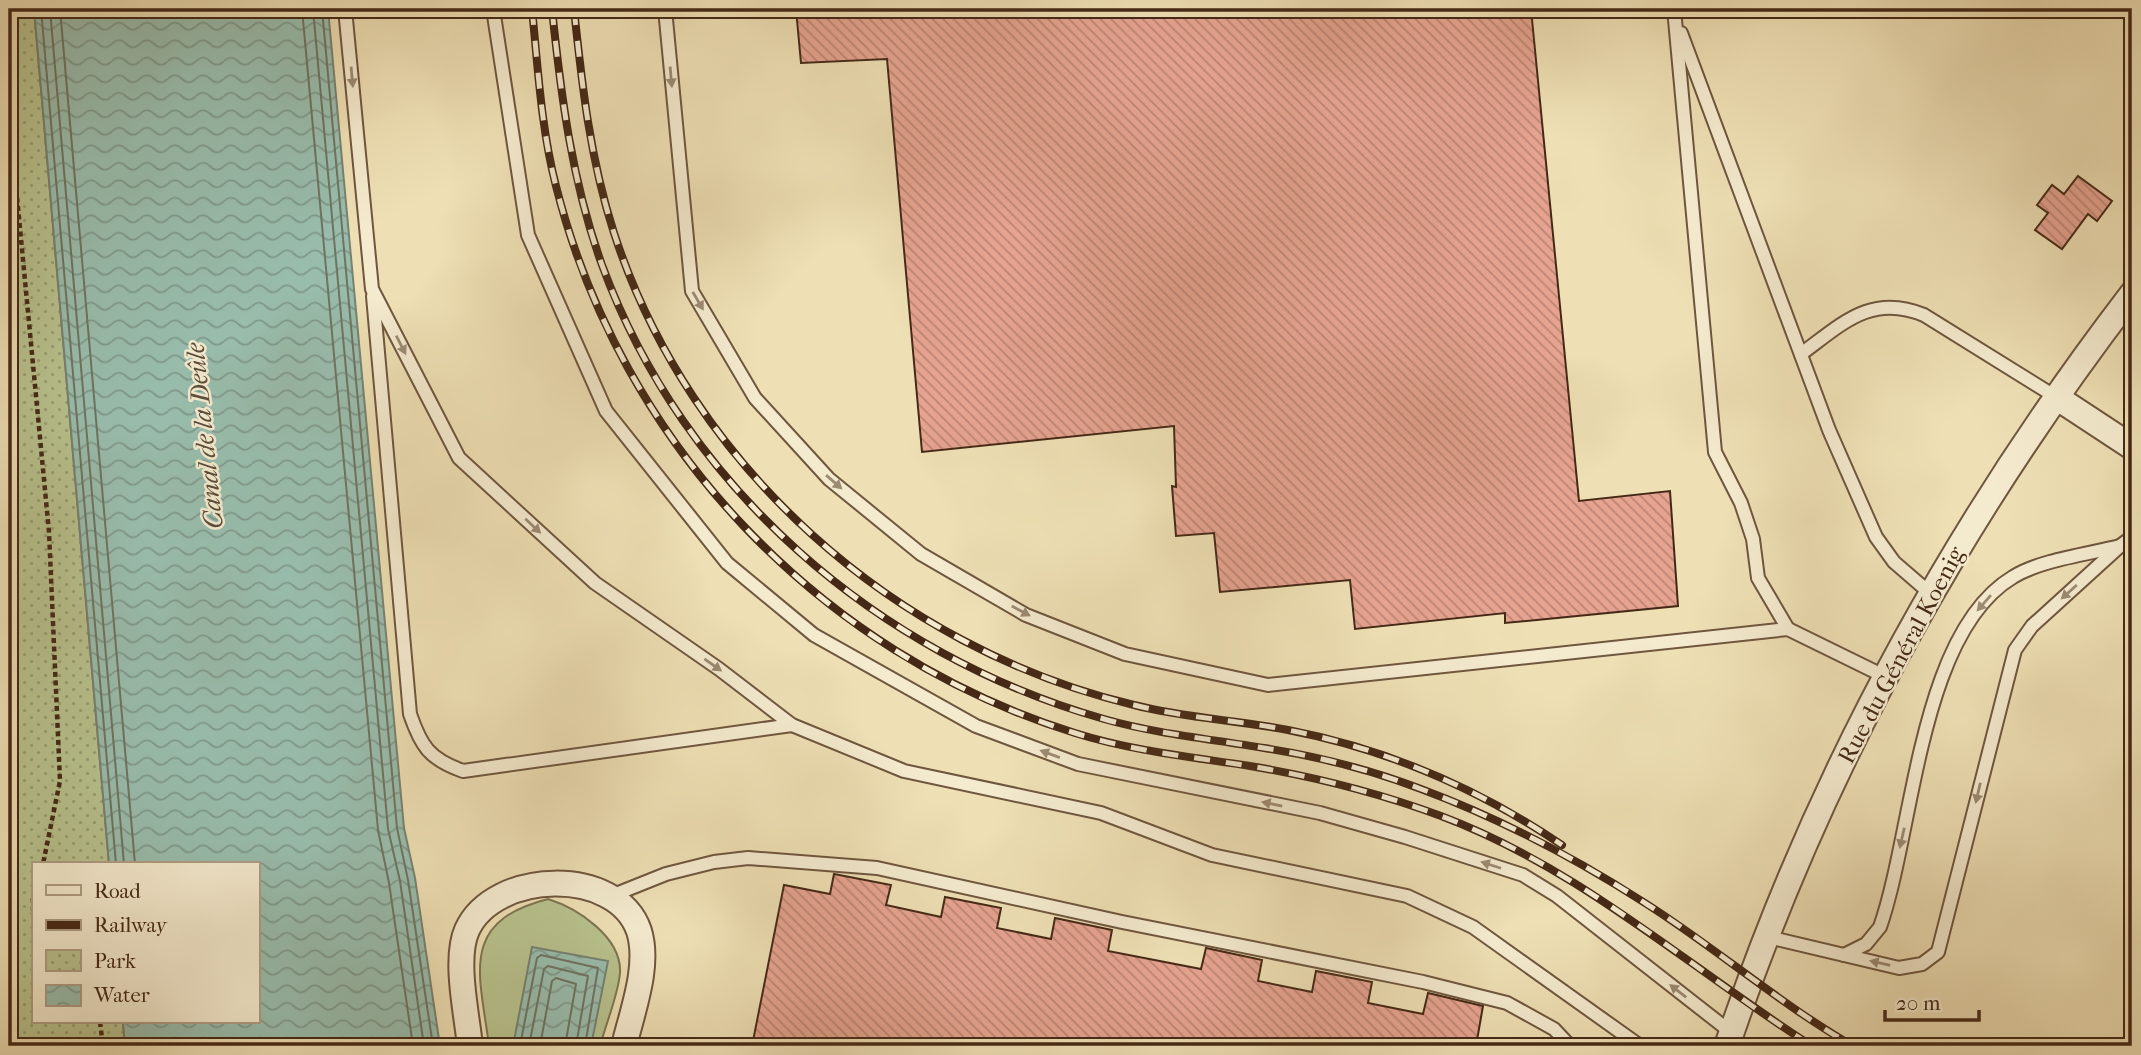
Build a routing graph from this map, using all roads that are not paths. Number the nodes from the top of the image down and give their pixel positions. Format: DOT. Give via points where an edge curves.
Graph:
graph roads {
  1 [pos="345,9"];
  2 [pos="493,9"];
  3 [pos="665,9"];
  4 [pos="1675,13"];
  5 [pos="372,289"];
  6 [pos="2132,294"];
  7 [pos="1801,354"];
  8 [pos="2056,397"];
  9 [pos="2132,447"];
  10 [pos="2132,537"];
  11 [pos="2120,546"];
  12 [pos="1931,594"];
  13 [pos="1788,629"];
  14 [pos="1886,677"];
  15 [pos="792,725"];
  16 [pos="611,896"];
  17 [pos="1768,937"];
  18 [pos="1843,955"];
  19 [pos="1730,1040"];
  20 [pos="470,1046"];
  21 [pos="624,1046"];
  22 [pos="1570,1046"];
  23 [pos="1640,1046"];
  1 -- 5 [label="lane, one-way"];
  19 -- 2 [label="lane, one-way" via="1557,896 1523,875 1320,813 1079,764 976,726 814,635 727,563 606,411 528,235"];
  3 -- 13 [label="lane, one-way" via="692,291 755,398 829,479 921,554 1026,614 1125,654 1268,685"];
  4 -- 7 [label="lane"];
  4 -- 13 [label="lane" via="1715,452 1754,539 1758,578"];
  5 -- 15 [label="lane, one-way" via="459,458 595,583"];
  5 -- 15 [label="lane" via="410,713 421,744 443,764 463,771"];
  6 -- 8 [label="street, Rue du Général Koenig"];
  7 -- 8 [label="lane" via="1867,310 1905,307"];
  7 -- 12 [label="lane" via="1876,537 1894,562"];
  8 -- 9 [label="street"];
  8 -- 12 [label="street, Rue du Général Koenig"];
  10 -- 11 [label="lane"];
  11 -- 18 [label="lane, one-way" via="2016,575 1978,609 1950,658 1936,698 1880,927 1866,944"];
  11 -- 18 [label="lane, one-way" via="2032,626 2015,650 1938,951 1922,964 1899,968"];
  12 -- 14 [label="street, Rue du Général Koenig"];
  13 -- 14 [label="lane"];
  14 -- 17 [label="street, Rue du Général Koenig" via="1839,768"];
  15 -- 23 [label="lane" via="904,771 1101,813 1212,855 1407,896 1474,927"];
  16 -- 20 [label="street" via="584,887 526,886 487,903 466,932 462,955"];
  16 -- 21 [label="street" via="628,911 639,931 642,954"];
  16 -- 22 [label="lane" via="666,874 748,858 877,867 1495,1000 1539,1018"];
  17 -- 18 [label="lane"];
  17 -- 19 [label="street, Rue du Général Koenig"];
}
